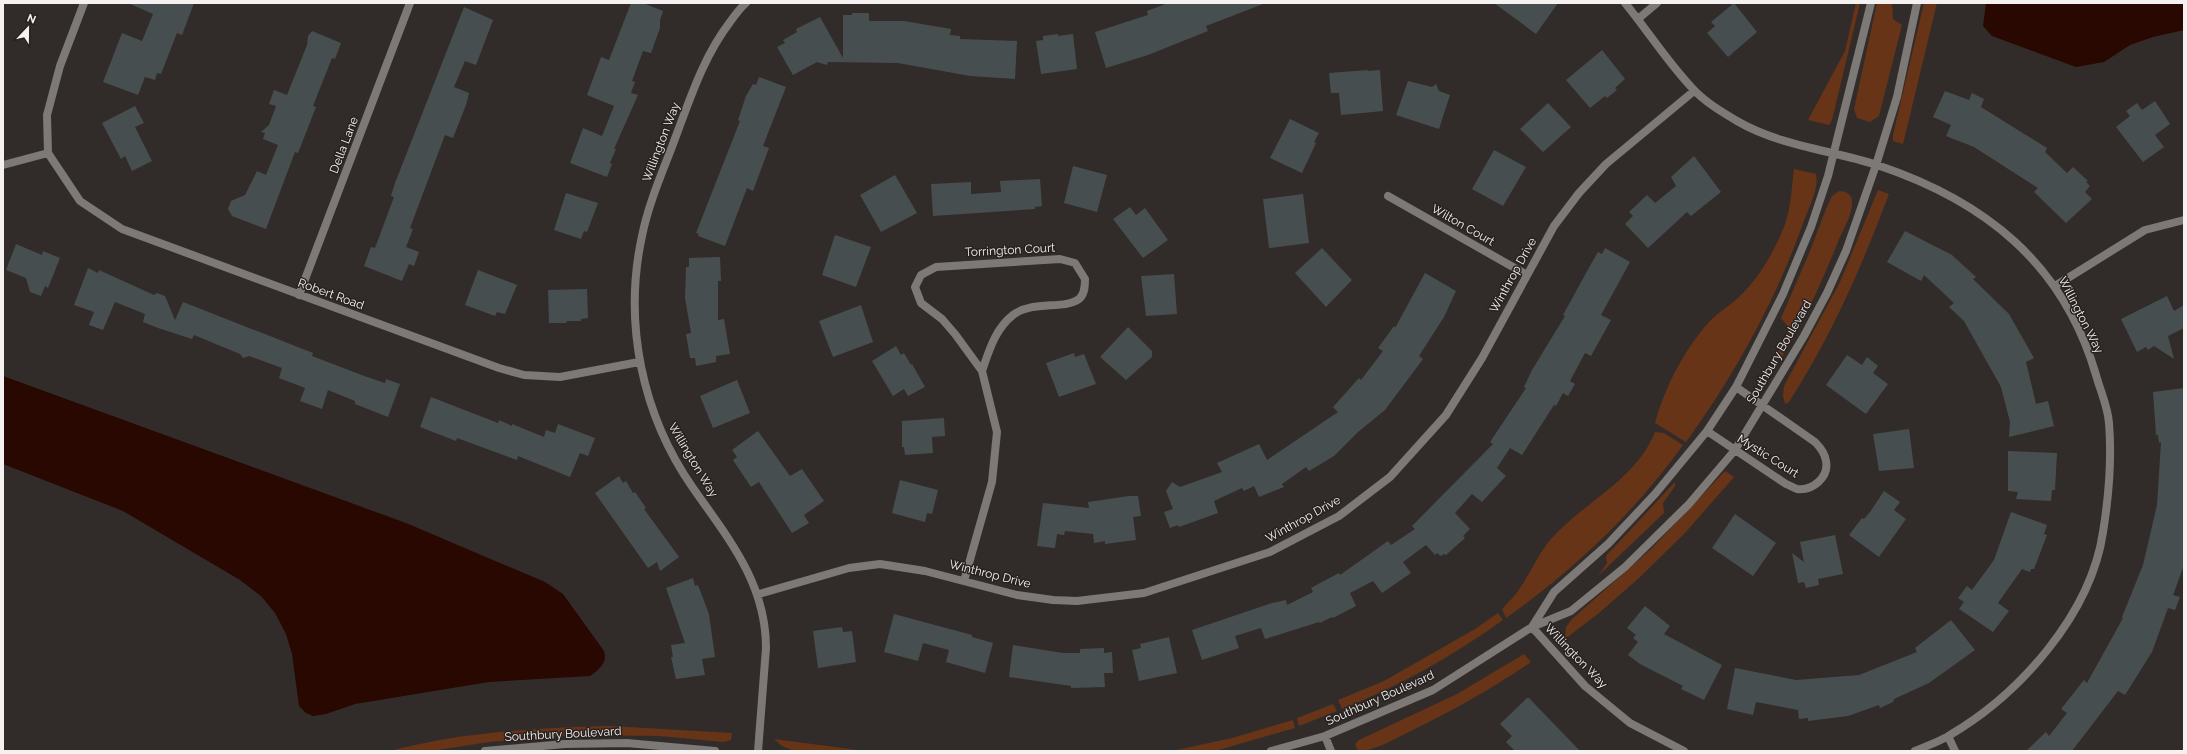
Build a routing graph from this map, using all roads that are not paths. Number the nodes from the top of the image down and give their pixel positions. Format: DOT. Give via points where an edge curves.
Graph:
graph roads {
  1 [pos="84,3"];
  2 [pos="410,3"];
  3 [pos="746,3"];
  4 [pos="1625,3"];
  5 [pos="1657,3"];
  6 [pos="1871,3"];
  7 [pos="1917,3"];
  8 [pos="1638,18"];
  9 [pos="1694,91"];
  10 [pos="48,153"];
  11 [pos="1834,154"];
  12 [pos="1876,164"];
  13 [pos="3,165"];
  14 [pos="1388,196"];
  15 [pos="2184,220"];
  16 [pos="1527,275"];
  17 [pos="2055,286"];
  18 [pos="299,296"];
  19 [pos="639,362"];
  20 [pos="982,371"];
  21 [pos="1736,387"];
  22 [pos="1763,405"];
  23 [pos="1707,431"];
  24 [pos="1734,450"];
  25 [pos="964,581"];
  26 [pos="759,594"];
  27 [pos="1532,627"];
  28 [pos="1325,736"];
  29 [pos="1948,736"];
  30 [pos="485,751"];
  31 [pos="715,751"];
  32 [pos="758,751"];
  33 [pos="1271,751"];
  34 [pos="1331,751"];
  35 [pos="1684,751"];
  36 [pos="1915,751"];
  37 [pos="1955,751"];
  1 -- 10 [label="street" via="60,66 47,115"];
  2 -- 18 [label="street, Della Lane"];
  3 -- 19 [label="street, Willington Way" via="720,35 705,61 651,200 642,236 635,288"];
  4 -- 8 [label="street, Willington Way"];
  5 -- 8 [label="street"];
  6 -- 11 [label="street, Southbury Boulevard"];
  7 -- 12 [label="street, Southbury Boulevard" via="1897,98"];
  8 -- 9 [label="street, Willington Way"];
  9 -- 11 [label="street, Willington Way" via="1738,122 1777,139"];
  9 -- 16 [label="street, Winthrop Drive" via="1606,164 1579,193 1554,226"];
  10 -- 13 [label="street"];
  10 -- 18 [label="street, Robert Road" via="80,201 122,229"];
  11 -- 12 [label="street, Willington Way"];
  11 -- 21 [label="street, Southbury Boulevard" via="1811,227 1783,294"];
  12 -- 17 [label="street, Willington Way" via="1954,196 1984,215 2011,237"];
  12 -- 22 [label="street, Southbury Boulevard" via="1846,251 1827,293"];
  14 -- 16 [label="street, Wilton Court"];
  15 -- 17 [label="street" via="2145,230"];
  16 -- 25 [label="street, Winthrop Drive" via="1482,358 1446,415 1390,477 1339,516 1270,552 1144,593 1077,601 1053,600 1017,595"];
  17 -- 29 [label="street, Willington Way" via="2088,350 2109,419 2111,481 2101,549 2081,599 2051,648 2009,692"];
  18 -- 19 [label="street, Robert Road" via="499,368 524,374 560,377"];
  19 -- 26 [label="street, Willington Way" via="660,430 691,486 729,539"];
  20 -- 20 [label="street, Torrington Court" via="999,330 1014,315 1035,306 1071,302 1080,298 1086,279 1075,263 1060,259 936,267 921,275 915,288 921,303 956,334"];
  20 -- 25 [label="street, Torrington Court" via="997,432 992,482"];
  21 -- 22 [label="street, Mystic Court"];
  21 -- 23 [label="street, Southbury Boulevard"];
  22 -- 24 [label="street, Southbury Boulevard"];
  22 -- 24 [label="street, Mystic Court" via="1814,441 1822,450 1826,460 1823,477 1808,488 1798,489"];
  23 -- 24 [label="street, Mystic Court"];
  23 -- 27 [label="street, Southbury Boulevard" via="1629,522 1554,592"];
  24 -- 27 [label="street, Southbury Boulevard" via="1689,504 1625,567 1570,611"];
  25 -- 26 [label="street, Winthrop Drive" via="925,571 880,564 849,568"];
  26 -- 32 [label="street, Willington Way" via="766,648"];
  27 -- 28 [label="street, Southbury Boulevard" via="1433,690"];
  27 -- 35 [label="street, Willington Way" via="1585,686 1614,710 1632,724"];
  28 -- 33 [label="street, Southbury Boulevard"];
  28 -- 34 [label="street"];
  29 -- 36 [label="street, Willington Way"];
  29 -- 37 [label="street"];
  30 -- 31 [label="street, Southbury Boulevard" via="566,744 627,743"];
}
